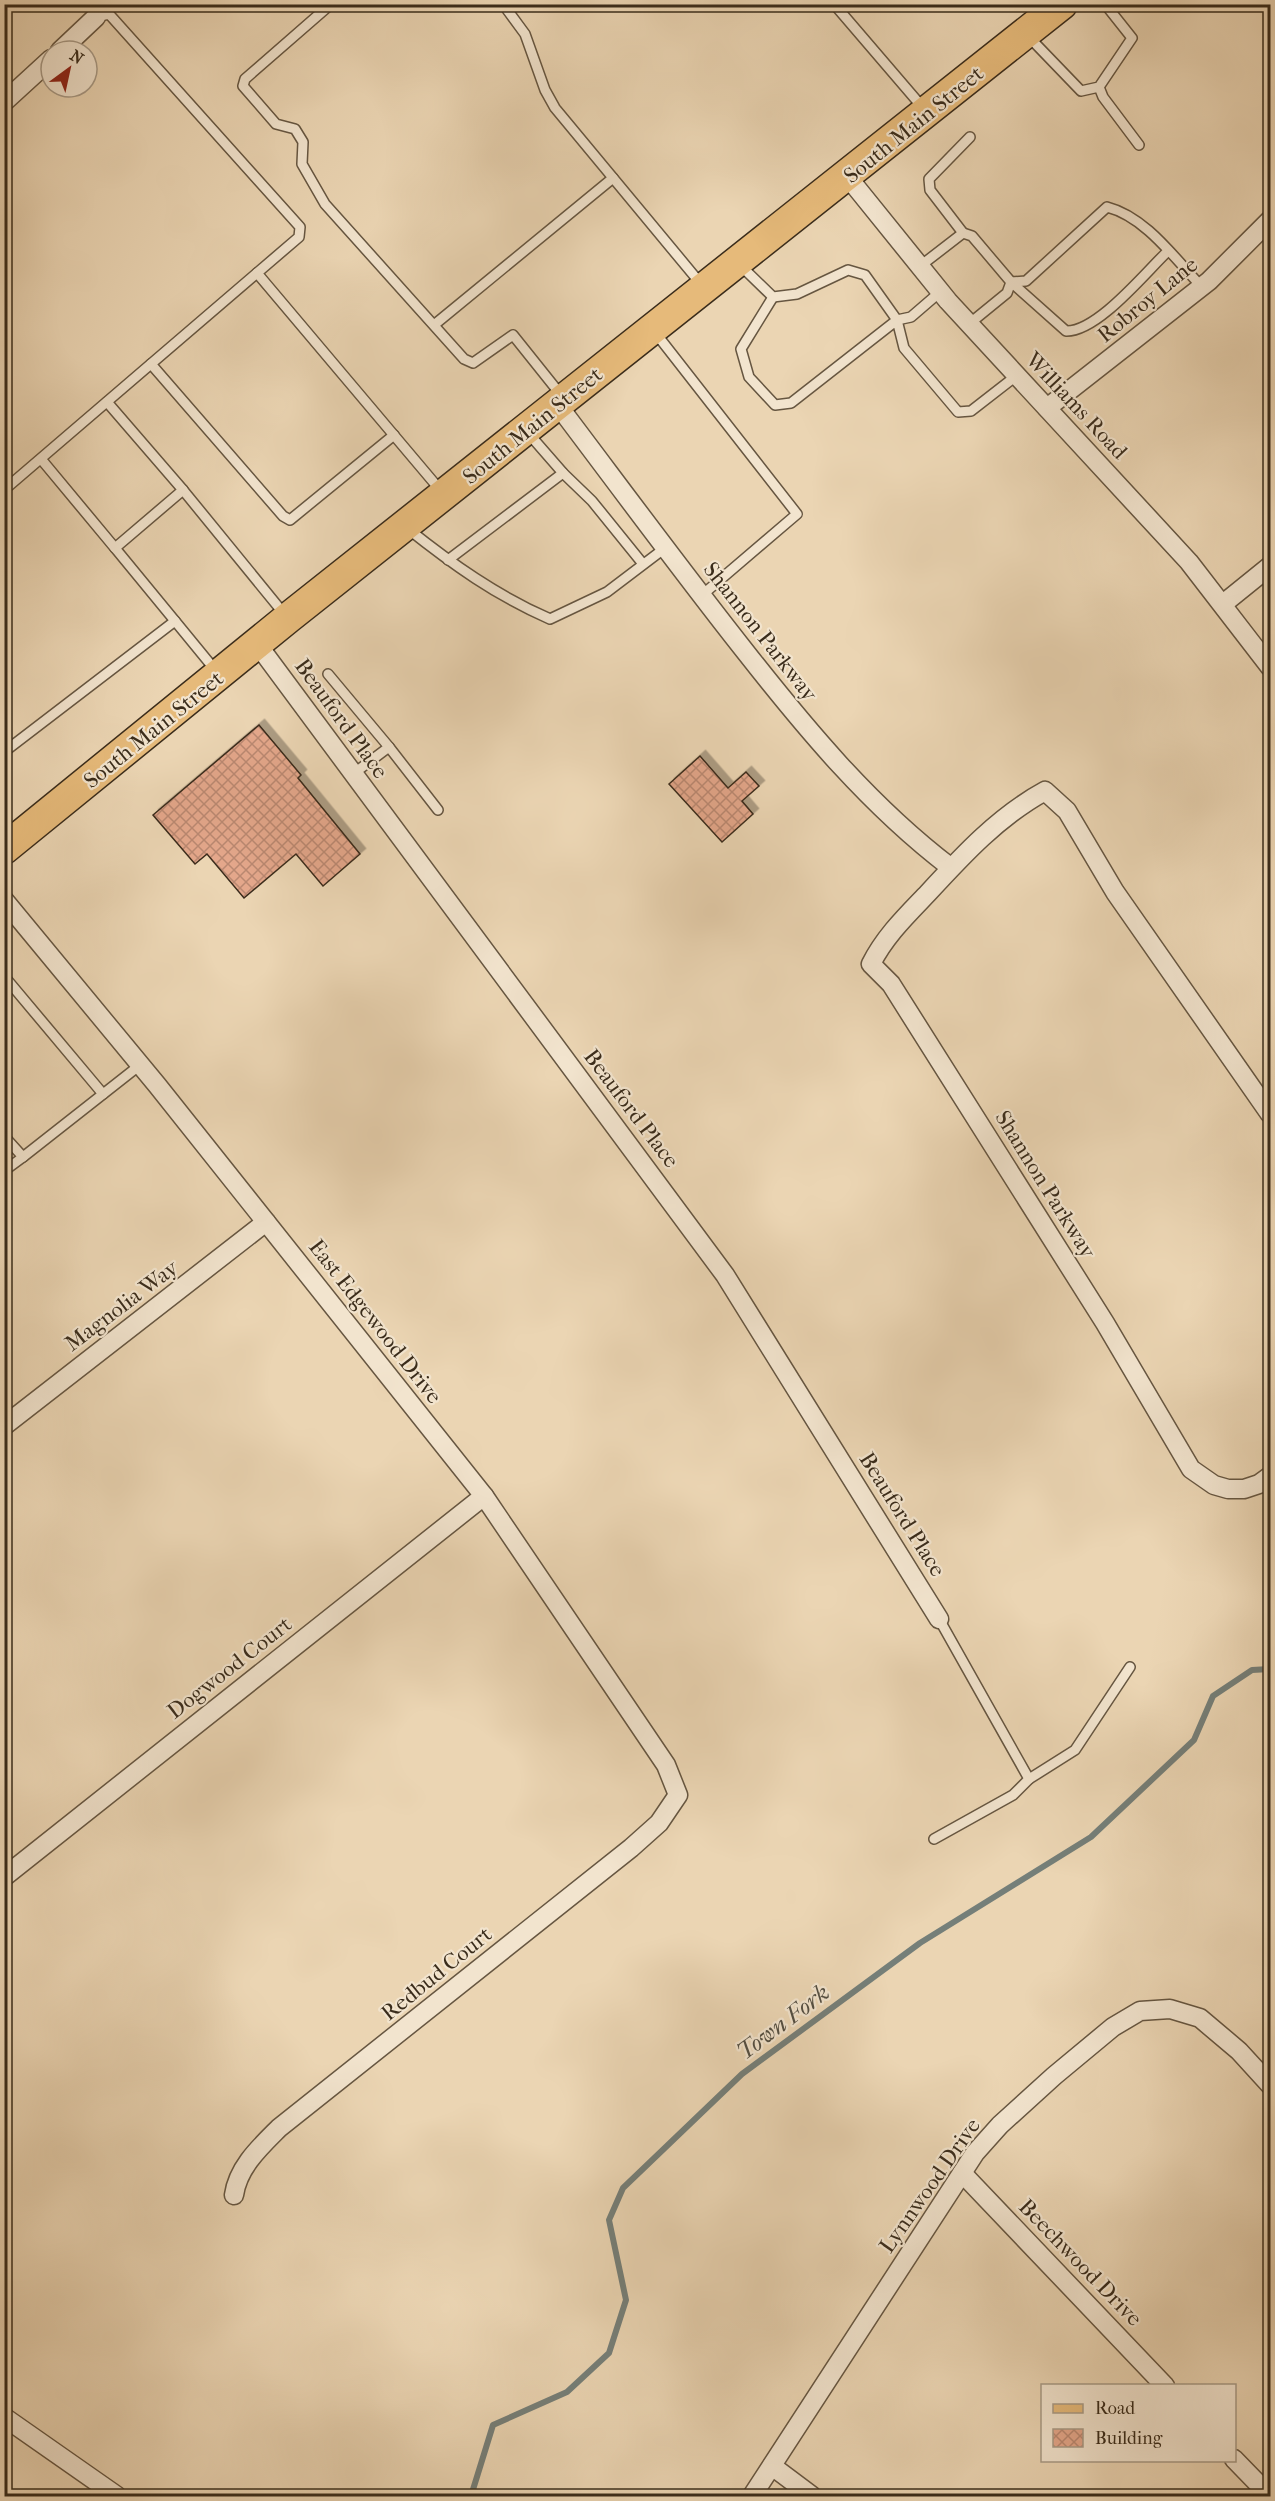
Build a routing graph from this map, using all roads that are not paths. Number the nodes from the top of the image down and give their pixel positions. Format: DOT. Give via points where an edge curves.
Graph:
graph roads {
  1 [pos="331,4"];
  2 [pos="503,4"];
  3 [pos="834,4"];
  4 [pos="1105,4"];
  5 [pos="1061,5"];
  6 [pos="96,17"];
  7 [pos="1026,34"];
  8 [pos="73,39"];
  9 [pos="39,70"];
  10 [pos="1099,87"];
  11 [pos="4,102"];
  12 [pos="927,113"];
  13 [pos="970,137"];
  14 [pos="1139,145"];
  15 [pos="847,176"];
  16 [pos="613,178"];
  17 [pos="1270,220"];
  18 [pos="963,233"];
  19 [pos="1167,252"];
  20 [pos="738,262"];
  21 [pos="918,267"];
  22 [pos="257,273"];
  23 [pos="1011,282"];
  24 [pos="1202,287"];
  25 [pos="704,288"];
  26 [pos="940,292"];
  27 [pos="773,297"];
  28 [pos="897,320"];
  29 [pos="969,324"];
  30 [pos="434,325"];
  31 [pos="652,329"];
  32 [pos="152,364"];
  33 [pos="1016,376"];
  34 [pos="560,401"];
  35 [pos="107,402"];
  36 [pos="1047,408"];
  37 [pos="525,430"];
  38 [pos="394,435"];
  39 [pos="41,459"];
  40 [pos="562,473"];
  41 [pos="4,490"];
  42 [pos="183,490"];
  43 [pos="445,495"];
  44 [pos="405,526"];
  45 [pos="115,548"];
  46 [pos="665,548"];
  47 [pos="448,560"];
  48 [pos="643,564"];
  49 [pos="1270,566"];
  50 [pos="701,596"];
  51 [pos="1223,604"];
  52 [pos="288,618"];
  53 [pos="175,621"];
  54 [pos="258,645"];
  55 [pos="1270,667"];
  56 [pos="328,674"];
  57 [pos="220,675"];
  58 [pos="389,747"];
  59 [pos="4,752"];
  60 [pos="353,774"];
  61 [pos="438,810"];
  62 [pos="4,849"];
  63 [pos="950,867"];
  64 [pos="7,909"];
  65 [pos="4,976"];
  66 [pos="140,1065"];
  67 [pos="103,1094"];
  68 [pos="1270,1114"];
  69 [pos="4,1136"];
  70 [pos="23,1157"];
  71 [pos="4,1171"];
  72 [pos="266,1222"];
  73 [pos="4,1426"];
  74 [pos="1270,1476"];
  75 [pos="484,1496"];
  76 [pos="939,1619"];
  77 [pos="1130,1667"];
  78 [pos="1029,1779"];
  79 [pos="678,1795"];
  80 [pos="934,1839"];
  81 [pos="4,1877"];
  82 [pos="1270,2085"];
  83 [pos="962,2173"];
  84 [pos="234,2195"];
  85 [pos="1164,2384"];
  86 [pos="4,2416"];
  87 [pos="1236,2461"];
  88 [pos="771,2466"];
  89 [pos="117,2496"];
  90 [pos="752,2496"];
  91 [pos="812,2496"];
  92 [pos="1270,2496"];
  1 -- 30 [label="lane" via="245,79 243,86 276,124 295,129 303,142 302,164 325,204"];
  2 -- 16 [label="lane" via="525,34 555,108"];
  3 -- 12 [label="lane"];
  4 -- 10 [label="lane" via="1132,38"];
  5 -- 7 [label="main road, South Main Street"];
  6 -- 8 [label="street"];
  6 -- 22 [label="lane" via="109,14 300,227 299,237"];
  7 -- 10 [label="lane" via="1081,91"];
  7 -- 12 [label="main road, South Main Street"];
  9 -- 11 [label="street"];
  10 -- 14 [label="lane"];
  12 -- 15 [label="main road, South Main Street"];
  13 -- 18 [label="lane" via="928,179 930,190"];
  15 -- 20 [label="main road, South Main Street"];
  15 -- 21 [label="street, Williams Road"];
  16 -- 25 [label="lane"];
  16 -- 30 [label="lane"];
  17 -- 24 [label="street, Robroy Lane"];
  18 -- 21 [label="lane"];
  18 -- 23 [label="lane" via="972,236"];
  19 -- 23 [label="lane" via="1140,224 1122,211 1107,207 1026,281"];
  19 -- 23 [label="lane" via="1091,325 1074,331 1066,331"];
  19 -- 24 [label="lane"];
  20 -- 25 [label="main road, South Main Street"];
  20 -- 27 [label="lane"];
  21 -- 26 [label="street, Williams Road"];
  22 -- 32 [label="lane"];
  22 -- 38 [label="lane"];
  23 -- 29 [label="lane" via="1007,293"];
  24 -- 36 [label="street, Robroy Lane"];
  25 -- 31 [label="main road, South Main Street"];
  26 -- 28 [label="lane" via="911,317"];
  26 -- 29 [label="street, Williams Road"];
  27 -- 28 [label="lane" via="797,294 848,270 865,275"];
  27 -- 28 [label="lane" via="741,349 749,377 775,405 791,403"];
  28 -- 33 [label="lane" via="903,348 958,412 971,411"];
  29 -- 33 [label="street, Williams Road"];
  30 -- 34 [label="lane" via="464,359 473,363 513,334"];
  31 -- 34 [label="main road, South Main Street"];
  31 -- 50 [label="lane" via="797,514"];
  32 -- 35 [label="lane"];
  32 -- 38 [label="lane" via="290,520"];
  33 -- 36 [label="street, Williams Road"];
  34 -- 37 [label="main road, South Main Street"];
  34 -- 46 [label="street, Shannon Parkway"];
  35 -- 39 [label="lane"];
  35 -- 42 [label="lane"];
  36 -- 51 [label="street, Williams Road" via="1167,537"];
  37 -- 40 [label="lane"];
  37 -- 43 [label="main road, South Main Street"];
  38 -- 43 [label="lane"];
  39 -- 41 [label="lane"];
  39 -- 45 [label="lane"];
  40 -- 47 [label="lane"];
  40 -- 48 [label="lane" via="592,501"];
  42 -- 45 [label="lane"];
  42 -- 52 [label="lane"];
  43 -- 44 [label="main road, South Main Street"];
  44 -- 47 [label="lane"];
  44 -- 52 [label="main road, South Main Street"];
  45 -- 53 [label="lane"];
  46 -- 48 [label="lane"];
  46 -- 50 [label="street, Shannon Parkway"];
  47 -- 48 [label="lane" via="510,602 550,619 607,592"];
  49 -- 51 [label="street"];
  50 -- 63 [label="street, Shannon Parkway" via="835,761 903,828"];
  51 -- 55 [label="street, Williams Road"];
  52 -- 54 [label="main road, South Main Street"];
  53 -- 57 [label="lane"];
  53 -- 59 [label="lane"];
  54 -- 57 [label="main road, South Main Street"];
  54 -- 60 [label="street, Beauford Place"];
  56 -- 58 [label="lane"];
  57 -- 62 [label="main road, South Main Street"];
  58 -- 60 [label="lane"];
  58 -- 61 [label="lane"];
  60 -- 76 [label="street, Beauford Place" via="725,1275"];
  63 -- 68 [label="street, Shannon Parkway" via="1018,806 1045,791 1056,799 1084,837 1115,892"];
  63 -- 74 [label="street, Shannon Parkway" via="881,944 871,964 891,984 1106,1323 1191,1469 1214,1485 1228,1489 1244,1489"];
  64 -- 66 [label="street, East Edgewood Drive"];
  65 -- 67 [label="lane"];
  66 -- 67 [label="lane"];
  66 -- 72 [label="street, East Edgewood Drive"];
  67 -- 70 [label="lane"];
  69 -- 70 [label="lane"];
  70 -- 71 [label="lane"];
  72 -- 73 [label="street, Magnolia Way"];
  72 -- 75 [label="street, East Edgewood Drive"];
  75 -- 79 [label="street, East Edgewood Drive" via="661,1756"];
  75 -- 81 [label="street, Dogwood Court"];
  76 -- 78 [label="lane"];
  77 -- 78 [label="lane" via="1075,1750"];
  78 -- 80 [label="lane" via="1013,1795"];
  79 -- 84 [label="street, Redbud Court" via="664,1817 631,1848 279,2128 251,2157"];
  82 -- 83 [label="street, Lynnwood Drive" via="1239,2051 1200,2018 1170,2009 1140,2011 1113,2027 1012,2113 987,2138"];
  83 -- 85 [label="street, Beechwood Drive"];
  83 -- 88 [label="street, Lynnwood Drive"];
  86 -- 89 [label="street"];
  87 -- 92 [label="street"];
  88 -- 90 [label="street, Lynnwood Drive"];
  88 -- 91 [label="street"];
}
